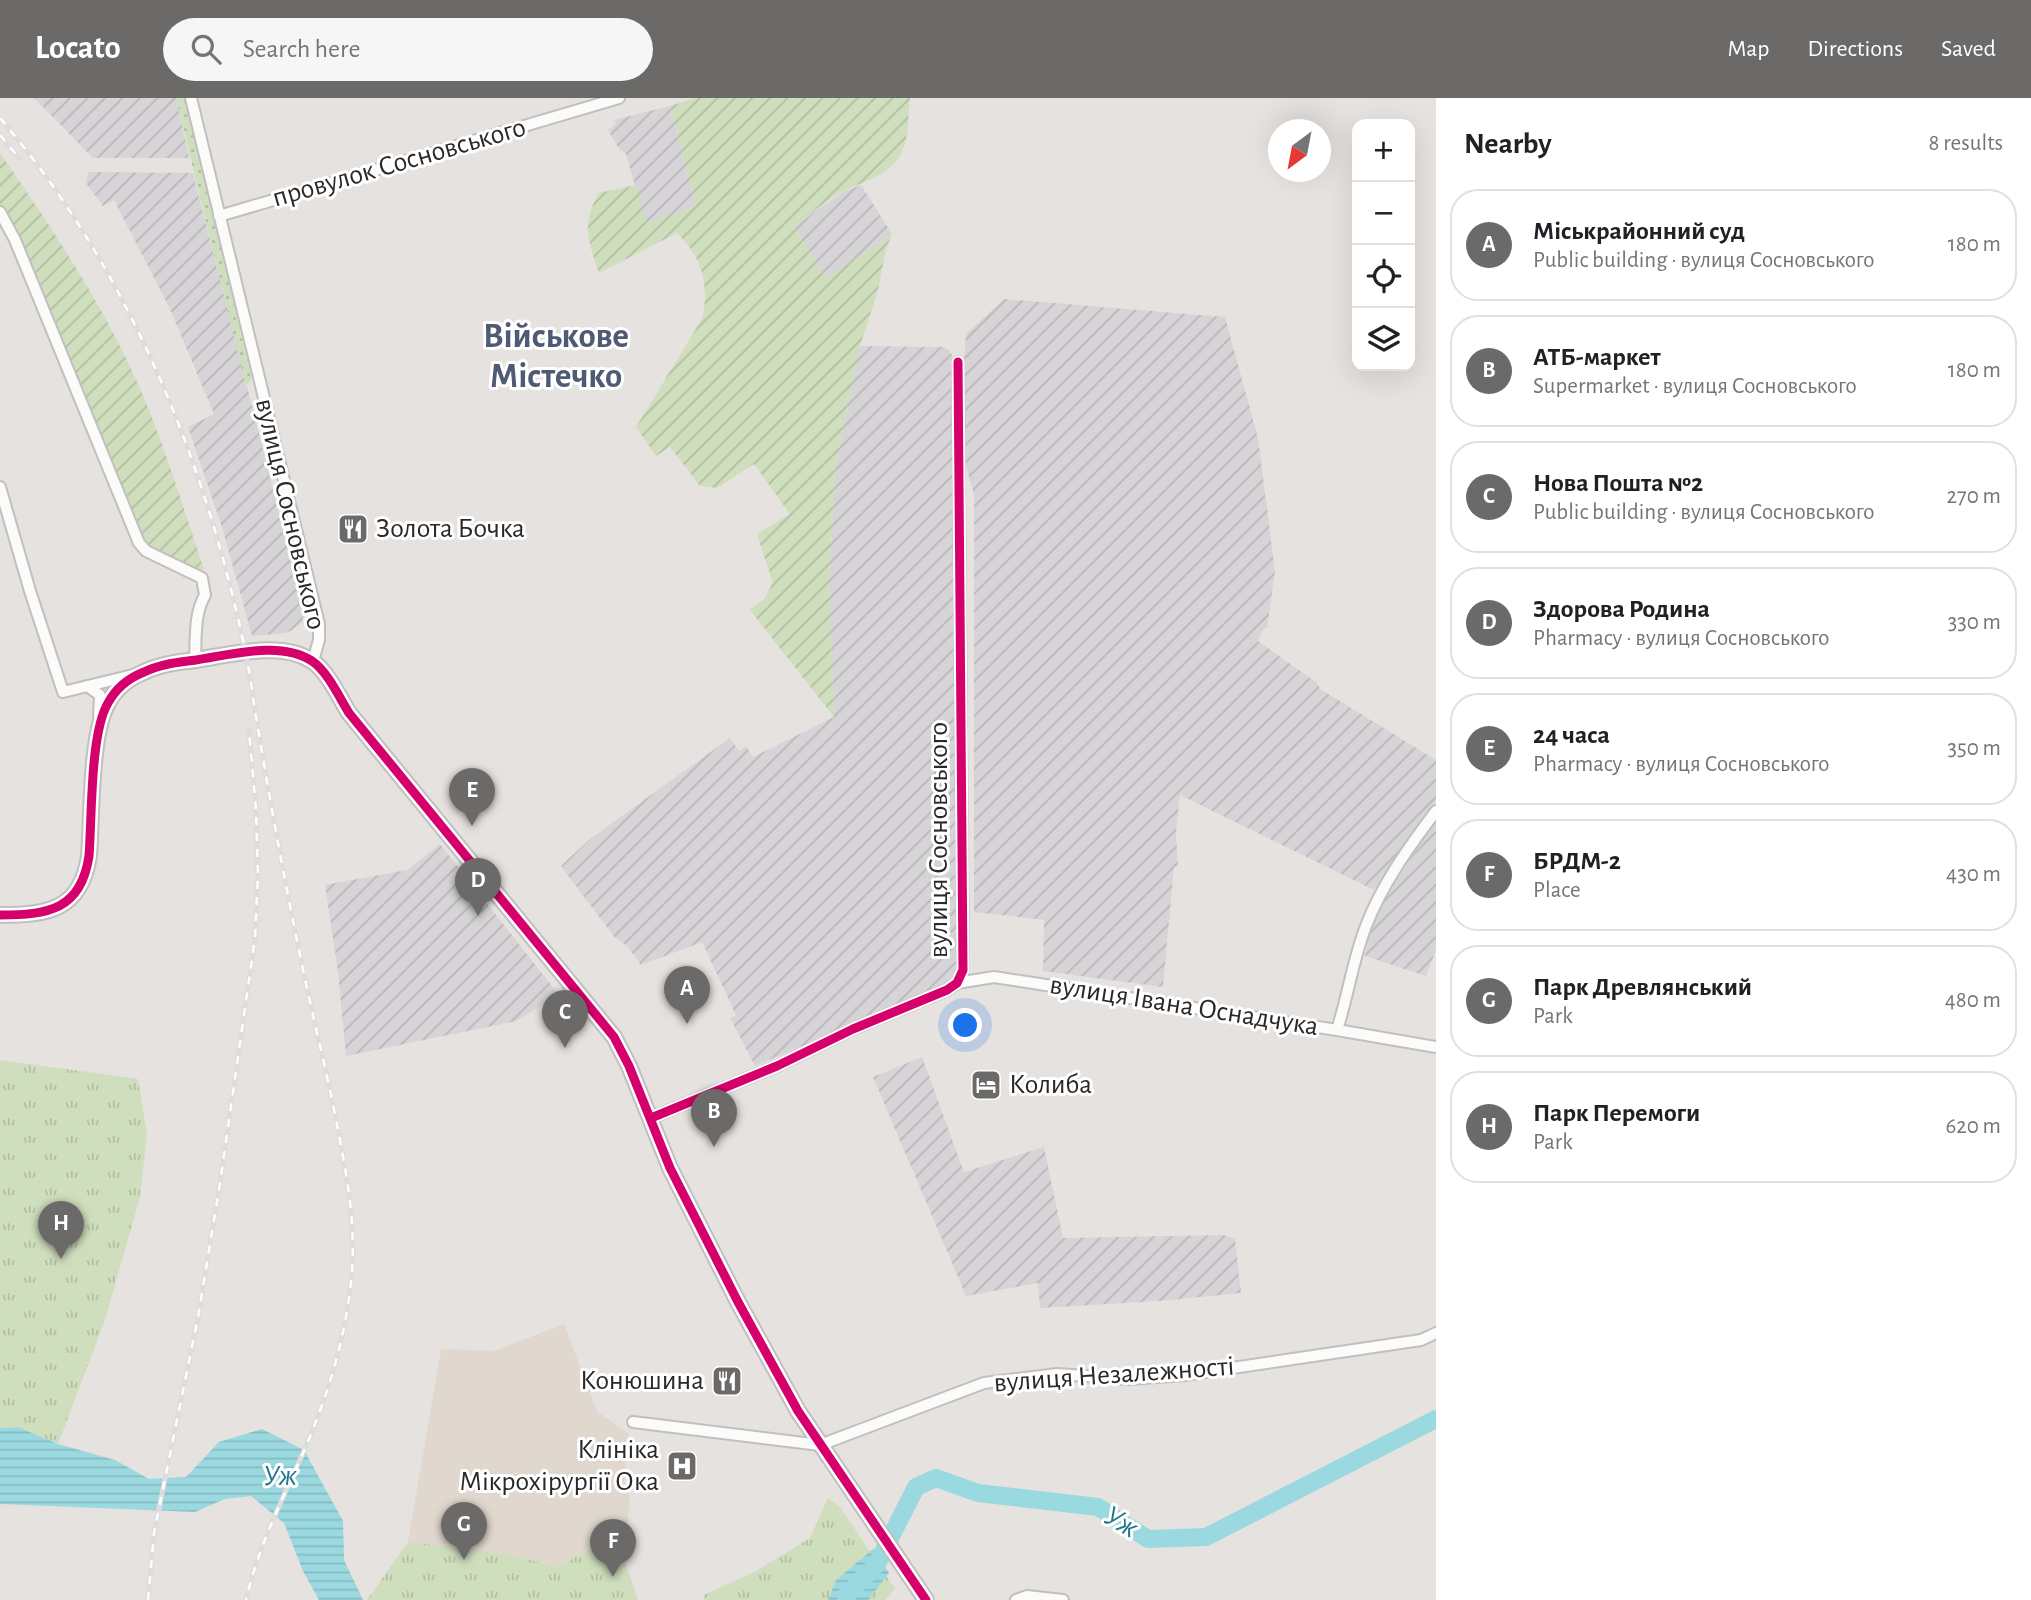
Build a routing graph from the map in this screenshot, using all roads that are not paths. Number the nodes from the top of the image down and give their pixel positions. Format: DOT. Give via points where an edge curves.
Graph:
graph roads {
  1 [pos="191,98"];
  2 [pos="619,98"];
  3 [pos="0,212"];
  4 [pos="219,216"];
  5 [pos="958,362"];
  6 [pos="0,487"];
  7 [pos="195,660"];
  8 [pos="313,661"];
  9 [pos="142,672"];
  10 [pos="87,686"];
  11 [pos="99,725"];
  12 [pos="1436,811"];
  13 [pos="0,915"];
  14 [pos="957,983"];
  15 [pos="1337,1030"];
  16 [pos="1436,1047"];
  17 [pos="651,1118"];
  18 [pos="1436,1334"];
  19 [pos="633,1422"];
  20 [pos="820,1445"];
  21 [pos="926,1600"];
  22 [pos="1016,1600"];
  23 [pos="1063,1600"];
  1 -- 4 [label="street, вулиця Сосновського"];
  2 -- 4 [label="street, провулок Сосновського"];
  3 -- 7 [label="street" via="138,542 146,551 202,578 205,595 197,617"];
  4 -- 8 [label="street, вулиця Сосновського" via="318,624"];
  5 -- 14 [label="street, вулиця Сосновського" via="964,955"];
  6 -- 10 [label="street" via="63,692"];
  7 -- 8 [label="street" via="277,651"];
  7 -- 9 [label="street"];
  8 -- 17 [label="street, вулиця Сосновського" via="349,713 614,1037"];
  9 -- 10 [label="street"];
  9 -- 11 [label="street" via="113,695"];
  10 -- 11 [label="street" via="100,695"];
  11 -- 13 [label="street" via="87,874 79,890 51,911"];
  12 -- 15 [label="street, вулиця Івана Оснадчука" via="1380,893 1365,928"];
  14 -- 15 [label="street, вулиця Івана Оснадчука" via="994,977"];
  14 -- 17 [label="street, вулиця Сосновського"];
  15 -- 16 [label="street"];
  17 -- 20 [label="street, вулиця Сосновського" via="670,1168 738,1302"];
  18 -- 20 [label="street, вулиця Незалежності" via="1185,1375 1129,1379 1057,1374 984,1383"];
  19 -- 20 [label="street, вулиця Незалежності"];
  20 -- 21 [label="street, вулиця Сосновського"];
  22 -- 23 [label="street" via="1027,1596"];
}
